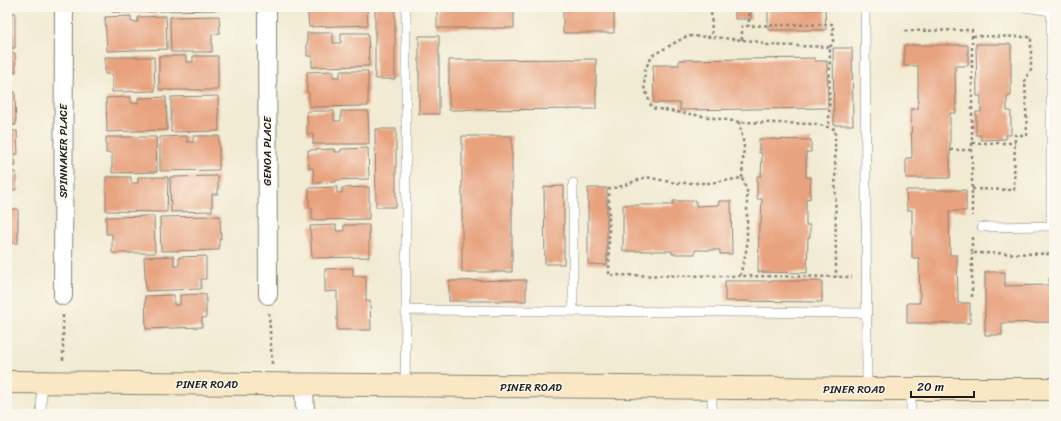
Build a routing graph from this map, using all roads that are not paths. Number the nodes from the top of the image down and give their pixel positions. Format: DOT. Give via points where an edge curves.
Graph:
graph roads {
  1 [pos="64,7"];
  2 [pos="267,7"];
  3 [pos="406,7"];
  4 [pos="865,7"];
  5 [pos="1025,7"];
  6 [pos="1052,10"];
  7 [pos="573,183"];
  8 [pos="1053,226"];
  9 [pos="982,227"];
  10 [pos="268,295"];
  11 [pos="63,296"];
  12 [pos="406,310"];
  13 [pos="573,311"];
  14 [pos="866,313"];
  15 [pos="7,382"];
  16 [pos="42,382"];
  17 [pos="304,385"];
  18 [pos="405,386"];
  19 [pos="712,388"];
  20 [pos="867,389"];
  21 [pos="911,389"];
  22 [pos="1054,389"];
  23 [pos="42,414"];
  24 [pos="304,414"];
  25 [pos="712,414"];
  26 [pos="911,414"];
  1 -- 11 [label="street, SPINNAKER PLACE"];
  2 -- 10 [label="street, GENOA PLACE"];
  3 -- 12 [label="lane"];
  4 -- 14 [label="lane"];
  5 -- 6 [label="lane"];
  6 -- 8 [label="lane"];
  7 -- 13 [label="lane"];
  8 -- 9 [label="lane"];
  12 -- 13 [label="lane"];
  12 -- 18 [label="lane"];
  13 -- 14 [label="lane"];
  14 -- 20 [label="lane"];
  15 -- 16 [label="main road, PINER ROAD"];
  16 -- 17 [label="main road, PINER ROAD"];
  16 -- 23 [label="lane"];
  17 -- 18 [label="main road, PINER ROAD"];
  17 -- 24 [label="street"];
  18 -- 19 [label="main road, PINER ROAD"];
  19 -- 20 [label="main road, PINER ROAD"];
  19 -- 25 [label="lane"];
  20 -- 21 [label="main road, PINER ROAD"];
  21 -- 22 [label="main road, PINER ROAD"];
  21 -- 26 [label="lane"];
}
